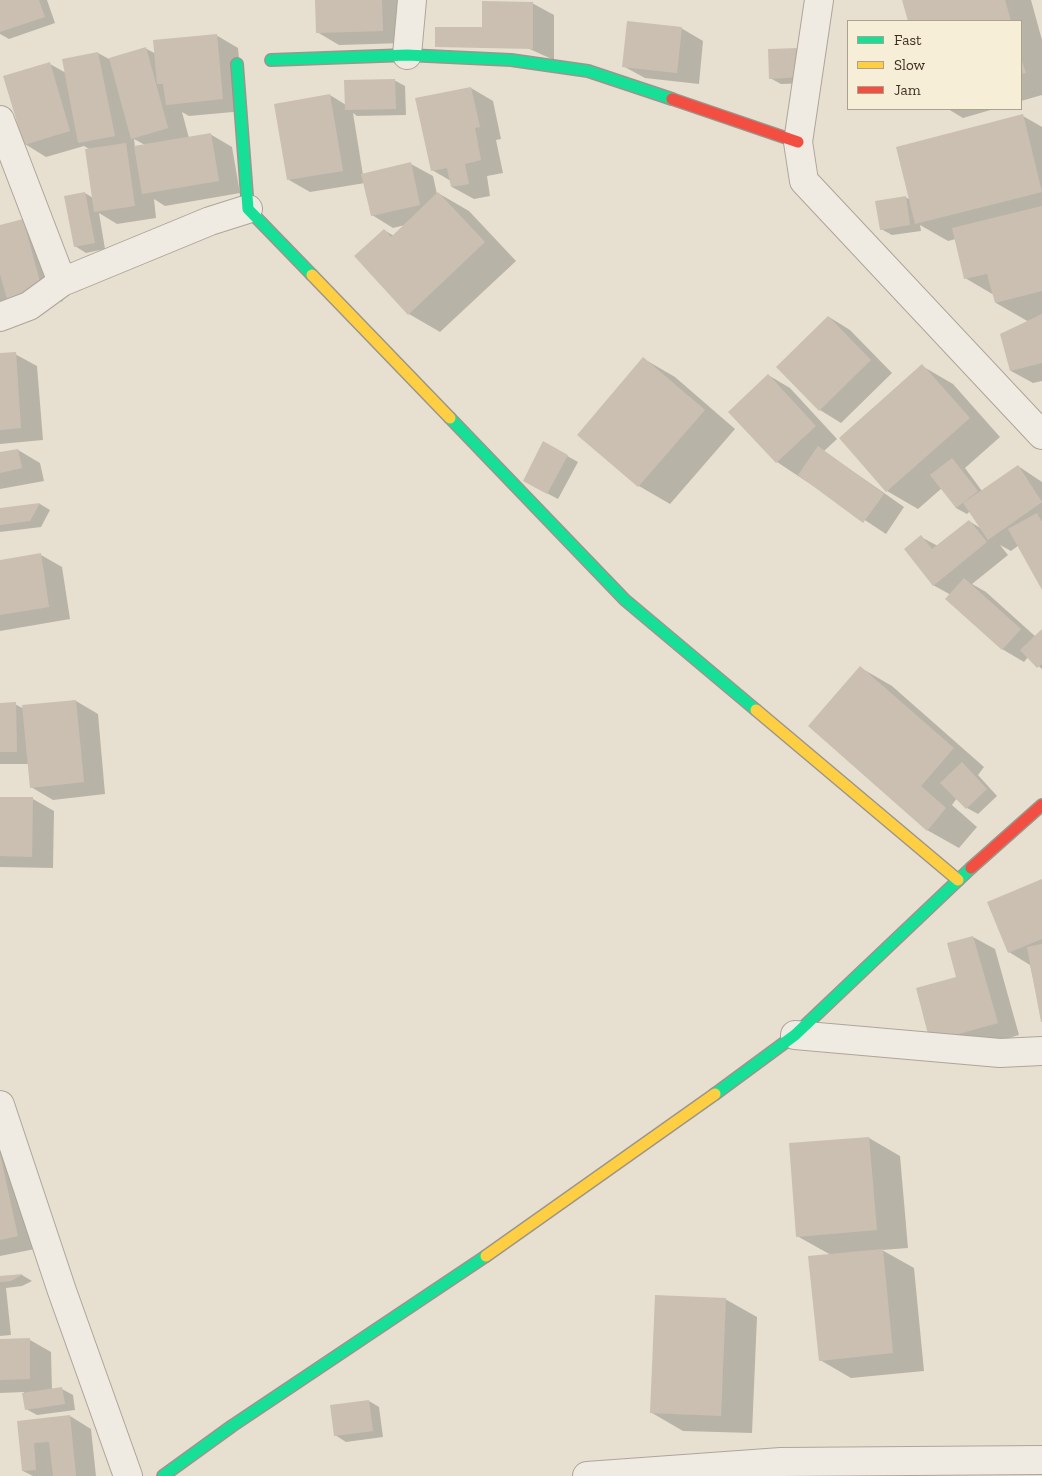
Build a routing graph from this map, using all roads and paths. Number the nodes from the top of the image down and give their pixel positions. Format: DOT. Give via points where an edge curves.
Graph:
graph roads {
  1 [pos="412,0"];
  2 [pos="819,0"];
  3 [pos="407,55"];
  4 [pos="271,60"];
  5 [pos="237,64"];
  6 [pos="0,120"];
  7 [pos="798,142"];
  8 [pos="248,209"];
  9 [pos="62,282"];
  10 [pos="0,317"];
  11 [pos="1042,435"];
  12 [pos="1042,804"];
  13 [pos="958,880"];
  14 [pos="795,1036"];
  15 [pos="1042,1051"];
  16 [pos="1,1111"];
  17 [pos="1042,1460"];
  18 [pos="879,1468"];
  19 [pos="128,1476"];
  20 [pos="163,1476"];
  21 [pos="587,1476"];
  1 -- 3 [label="street"];
  2 -- 7 [label="street"];
  3 -- 4 [label="street"];
  3 -- 7 [label="street" via="511,60 588,71"];
  5 -- 8 [label="street"];
  6 -- 9 [label="street"];
  7 -- 11 [label="street" via="804,181"];
  8 -- 9 [label="street" via="210,221"];
  8 -- 13 [label="street" via="625,600"];
  9 -- 10 [label="street" via="29,306"];
  12 -- 13 [label="street"];
  13 -- 14 [label="street"];
  14 -- 15 [label="street" via="1000,1054"];
  14 -- 20 [label="street" via="432,1294 232,1426"];
  16 -- 19 [label="street"];
  17 -- 18 [label="street"];
  18 -- 21 [label="street" via="780,1462"];
}
